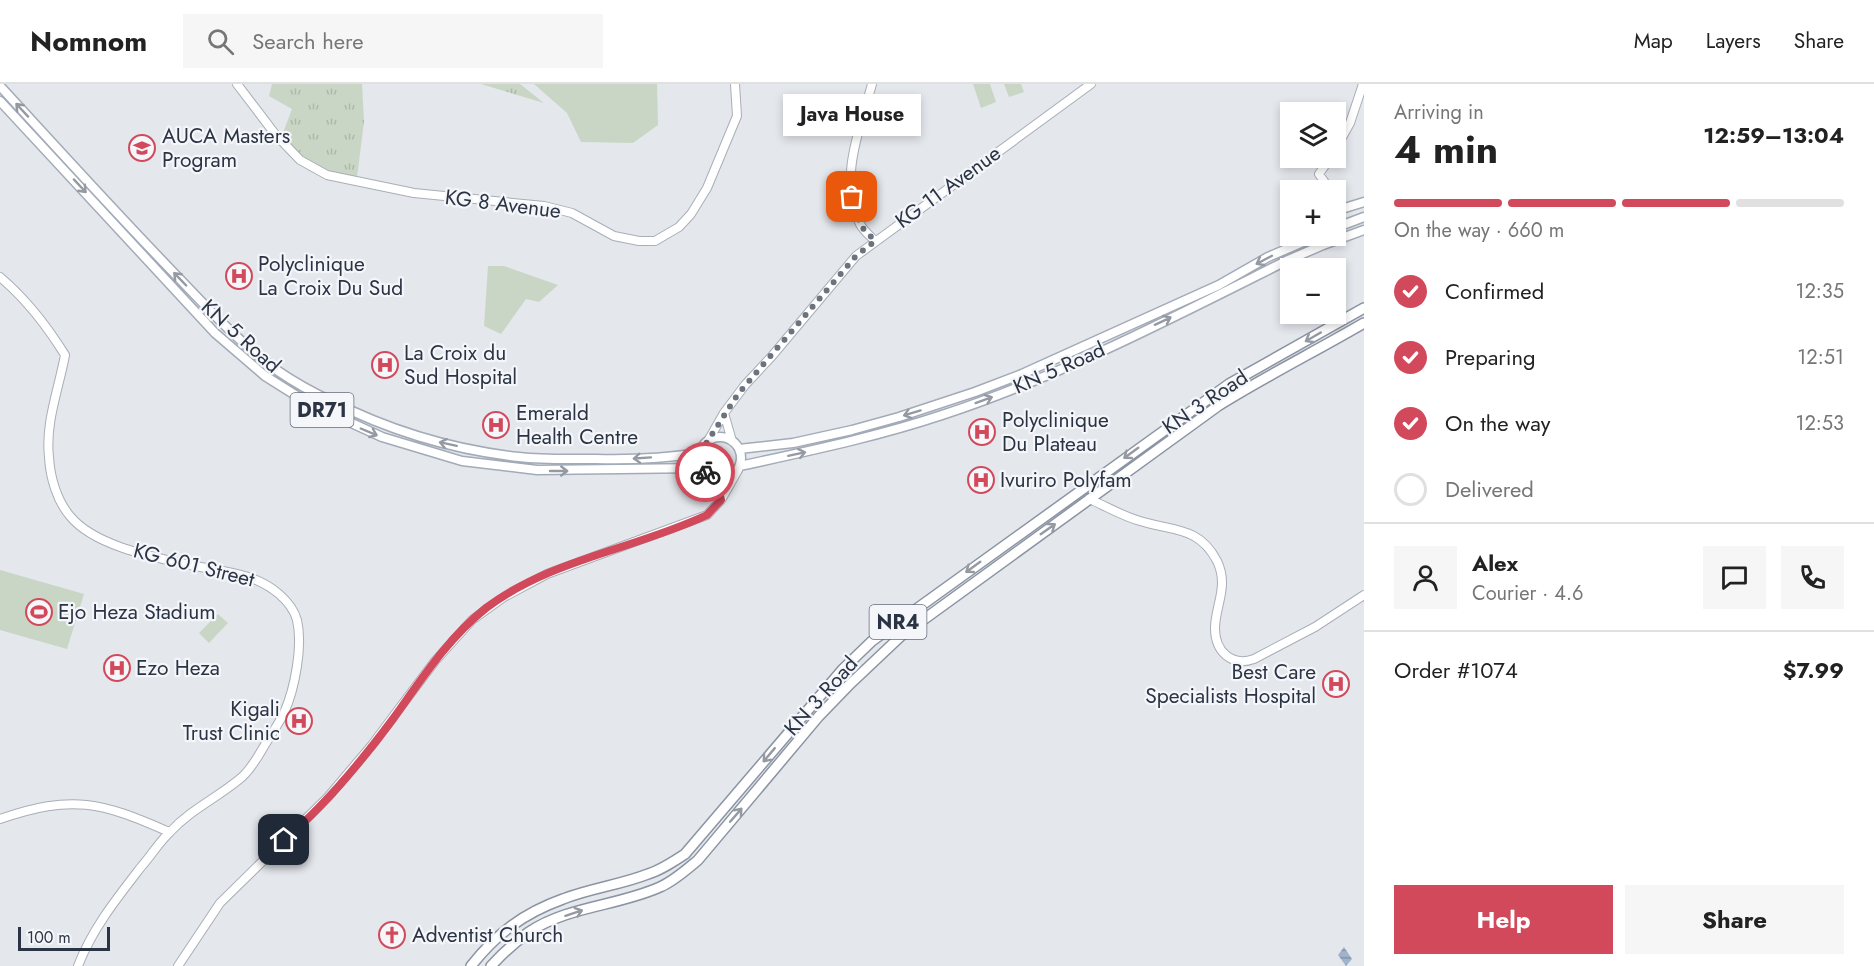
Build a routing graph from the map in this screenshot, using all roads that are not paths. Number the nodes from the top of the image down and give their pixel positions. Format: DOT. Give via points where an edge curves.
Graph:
graph roads {
  1 [pos="237,84"];
  2 [pos="735,84"];
  3 [pos="872,84"];
  4 [pos="1090,84"];
  5 [pos="1363,84"];
  6 [pos="0,86"];
  7 [pos="0,101"];
  8 [pos="1346,130"];
  9 [pos="1364,202"];
  10 [pos="1346,208"];
  11 [pos="1364,217"];
  12 [pos="1346,224"];
  13 [pos="1364,230"];
  14 [pos="875,241"];
  15 [pos="1287,246"];
  16 [pos="0,277"];
  17 [pos="1364,308"];
  18 [pos="1364,323"];
  19 [pos="256,354"];
  20 [pos="249,363"];
  21 [pos="1245,373"];
  22 [pos="1252,384"];
  23 [pos="724,413"];
  24 [pos="708,441"];
  25 [pos="732,441"];
  26 [pos="739,449"];
  27 [pos="700,453"];
  28 [pos="702,468"];
  29 [pos="739,468"];
  30 [pos="715,478"];
  31 [pos="1089,499"];
  32 [pos="721,500"];
  33 [pos="1364,595"];
  34 [pos="872,641"];
  35 [pos="885,650"];
  36 [pos="0,819"];
  37 [pos="169,832"];
  38 [pos="78,966"];
  39 [pos="178,966"];
  40 [pos="471,966"];
  41 [pos="491,966"];
  1 -- 2 [label="street, KG 8 Avenue" via="274,134 300,160 327,175 414,193 544,206 572,213 614,236 639,241 655,241 679,227 707,188 737,116"];
  3 -- 14 [label="street" via="850,172 860,225"];
  4 -- 14 [label="street, KG 11 Avenue"];
  5 -- 8 [label="street"];
  19 -- 6 [label="main road, KN 5 Road / DR71, one-way" via="149,247"];
  7 -- 20 [label="main road, KN 5 Road / DR71, one-way" via="215,333"];
  9 -- 10 [label="main road"];
  11 -- 12 [label="main road"];
  29 -- 13 [label="main road, KN 5 Road, one-way" via="836,446 992,397 1043,377 1295,257"];
  14 -- 23 [label="street, KG 11 Avenue" via="845,268"];
  15 -- 26 [label="main road, KN 5 Road, one-way" via="1219,285 975,392 852,430 793,443"];
  16 -- 37 [label="street, KG 601 Street" via="50,331 65,355 51,418 49,458 58,494 70,517 95,535 145,554 258,579 287,601 296,616 300,634 298,664 285,712 249,770"];
  17 -- 21 [label="highway, KN 3 Road / NR4, one-way"];
  18 -- 22 [label="highway, KN 3 Road / NR4"];
  19 -- 20 [label="main road"];
  27 -- 19 [label="main road, KN 5 Road / DR71, one-way" via="626,460 550,459 498,454 432,440 351,411 279,372"];
  20 -- 28 [label="main road, KN 5 Road / DR71, one-way" via="308,403 342,420 382,437 462,461 537,470"];
  21 -- 22 [label="highway"];
  21 -- 34 [label="highway, KN 3 Road / NR4, one-way"];
  22 -- 31 [label="highway, KN 3 Road / NR4"];
  23 -- 24 [label="street, KG 11 Avenue"];
  23 -- 25 [label="street"];
  24 -- 25 [label="main road" via="720,437"];
  24 -- 27 [label="main road"];
  25 -- 26 [label="main road"];
  26 -- 29 [label="main road"];
  27 -- 28 [label="main road"];
  28 -- 30 [label="main road"];
  29 -- 30 [label="main road" via="728,477"];
  29 -- 32 [label="street"];
  30 -- 32 [label="street"];
  31 -- 33 [label="street" via="1140,521 1195,535 1205,543 1221,571 1215,629 1222,649 1241,662 1315,627"];
  35 -- 31 [label="highway, KN 3 Road / NR4, one-way"];
  32 -- 39 [label="street" via="715,509 698,519 547,574 472,620 328,797 220,903"];
  34 -- 35 [label="highway"];
  34 -- 40 [label="highway, KN 3 Road / NR4, one-way" via="843,669 685,855 650,874 543,907 495,937"];
  41 -- 35 [label="highway, KN 3 Road / NR4, one-way" via="529,932 548,922 636,896 682,873 698,860 819,716"];
  36 -- 37 [label="street" via="32,808 88,804 123,812"];
  37 -- 38 [label="street, KG 601 Street" via="106,913"];
}
